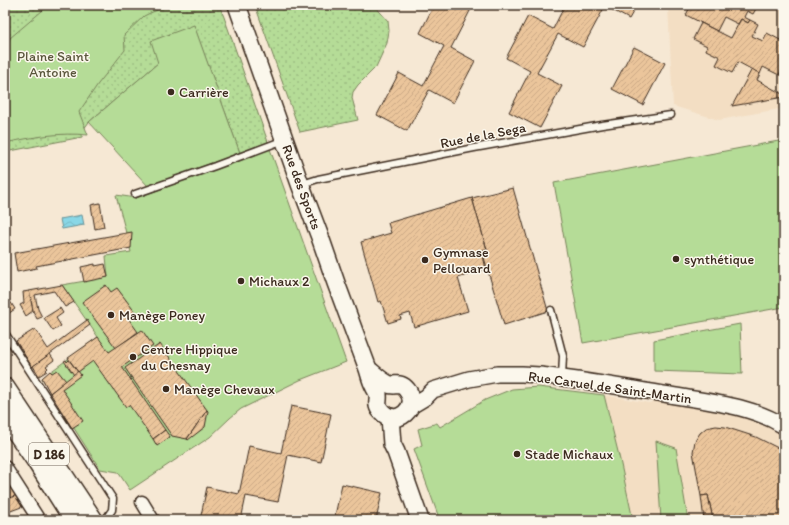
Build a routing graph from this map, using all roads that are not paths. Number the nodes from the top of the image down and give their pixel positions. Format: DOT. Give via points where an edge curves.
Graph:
graph roads {
  1 [pos="238,5"];
  2 [pos="671,115"];
  3 [pos="285,140"];
  4 [pos="300,184"];
  5 [pos="135,194"];
  6 [pos="551,310"];
  7 [pos="5,333"];
  8 [pos="562,378"];
  9 [pos="5,388"];
  10 [pos="384,390"];
  11 [pos="403,407"];
  12 [pos="5,415"];
  13 [pos="784,426"];
  14 [pos="5,467"];
  15 [pos="142,502"];
  16 [pos="39,520"];
  17 [pos="74,520"];
  18 [pos="93,520"];
  19 [pos="105,520"];
  20 [pos="153,520"];
  21 [pos="420,520"];
  1 -- 3 [label="main road, Rue des Sports"];
  2 -- 4 [label="lane, Rue de la Sega" via="474,148"];
  3 -- 4 [label="main road, Rue des Sports"];
  3 -- 5 [label="lane"];
  4 -- 10 [label="main road, Rue des Sports" via="368,369 383,381"];
  6 -- 8 [label="lane" via="563,356"];
  7 -- 19 [label="lane" via="113,499 112,510"];
  8 -- 11 [label="street, Rue Caruel de Saint-Martin" via="534,374 497,374 433,390 426,397"];
  8 -- 13 [label="street, Rue Caruel de Saint-Martin" via="719,403 753,411"];
  9 -- 18 [label="main road, D 186"];
  10 -- 11 [label="main road, Rue des Sports" via="398,384 402,386"];
  10 -- 11 [label="main road" via="378,402 382,413"];
  11 -- 21 [label="main road" via="392,444"];
  12 -- 17 [label="main road, D 186"];
  14 -- 16 [label="street"];
  15 -- 20 [label="street"];
}
